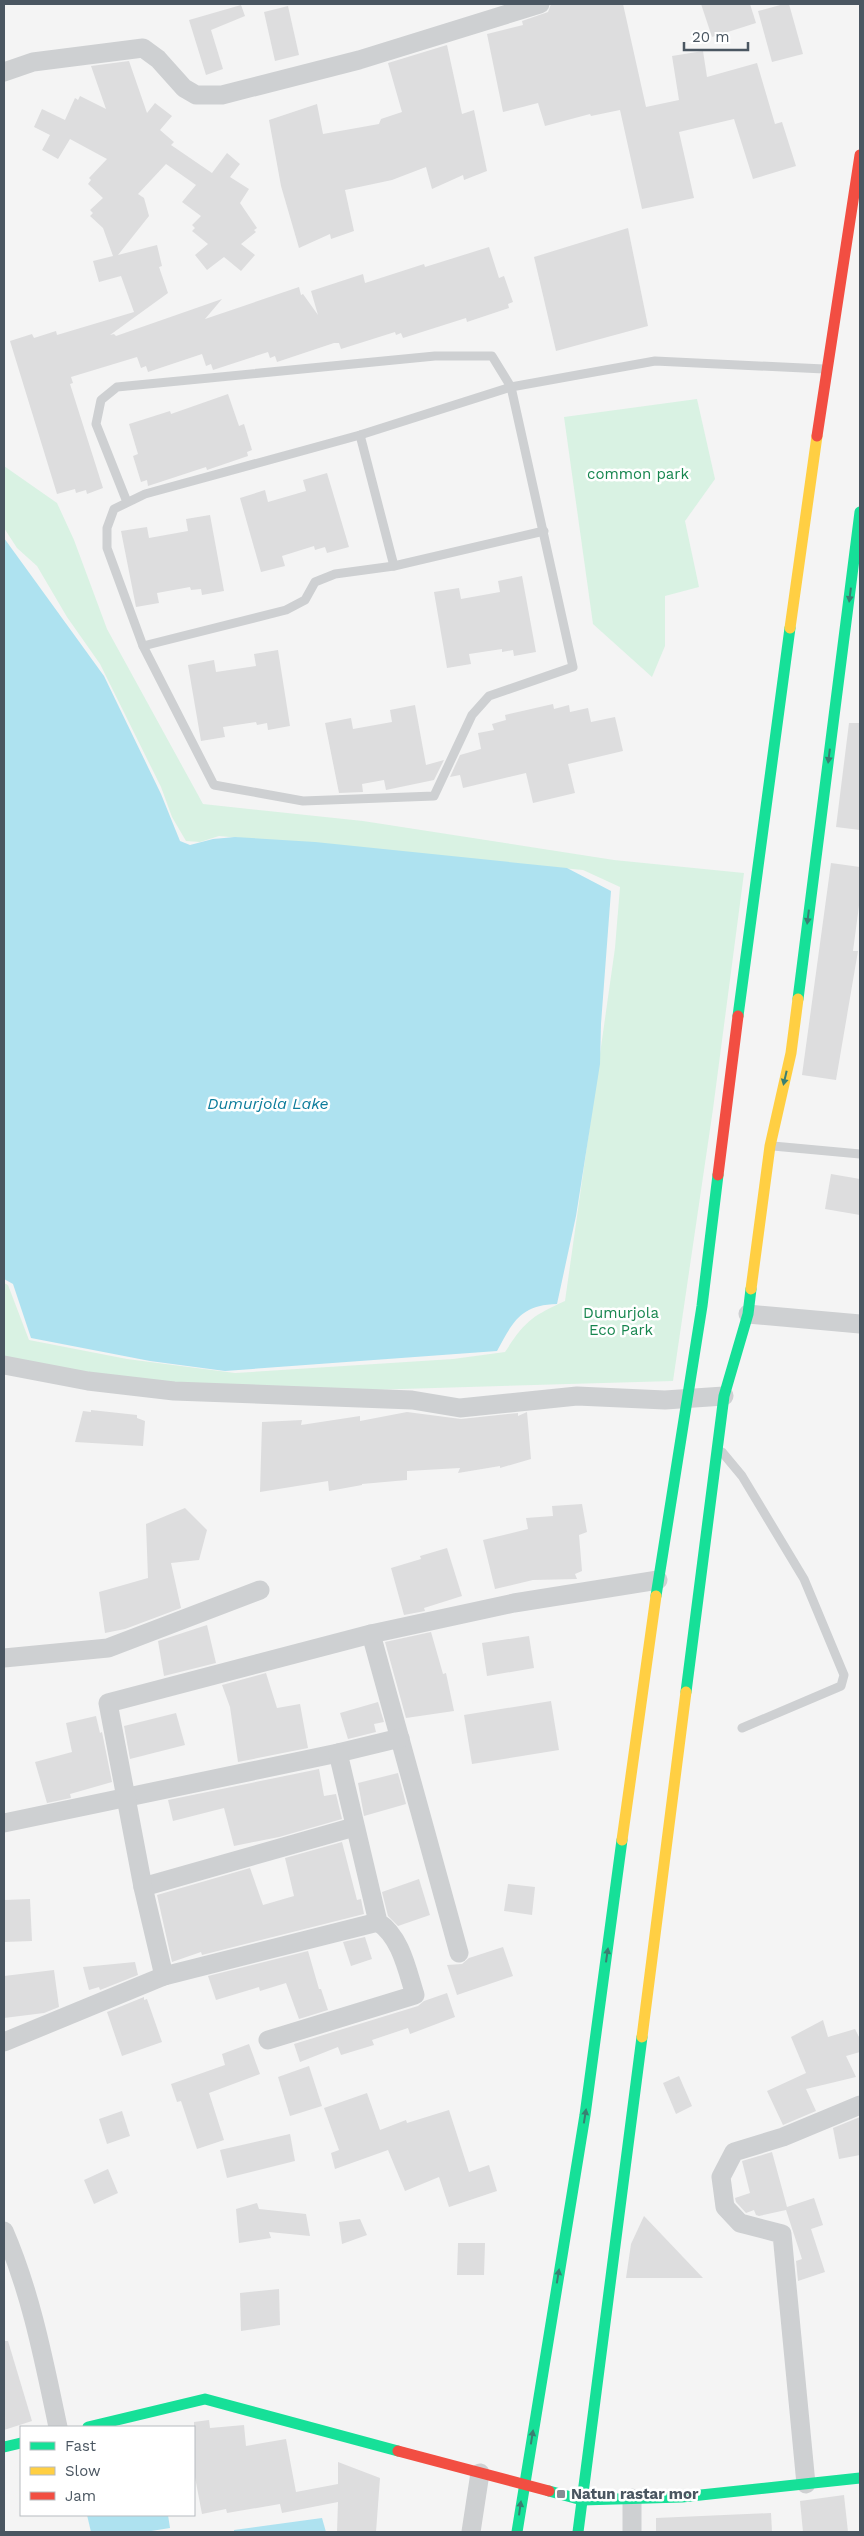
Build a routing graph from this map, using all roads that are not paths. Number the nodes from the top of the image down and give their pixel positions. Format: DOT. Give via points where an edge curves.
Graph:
graph roads {
  1 [pos="540,4"];
  2 [pos="4,72"];
  3 [pos="860,155"];
  4 [pos="826,369"];
  5 [pos="511,387"];
  6 [pos="360,435"];
  7 [pos="127,502"];
  8 [pos="860,512"];
  9 [pos="544,531"];
  10 [pos="394,566"];
  11 [pos="144,646"];
  12 [pos="770,1146"];
  13 [pos="860,1154"];
  14 [pos="748,1314"];
  15 [pos="860,1324"];
  16 [pos="4,1365"];
  17 [pos="724,1396"];
  18 [pos="688,1397"];
  19 [pos="717,1446"];
  20 [pos="658,1580"];
  21 [pos="260,1590"];
  22 [pos="371,1634"];
  23 [pos="4,1658"];
  24 [pos="742,1728"];
  25 [pos="400,1738"];
  26 [pos="338,1753"];
  27 [pos="126,1797"];
  28 [pos="4,1823"];
  29 [pos="354,1827"];
  30 [pos="143,1886"];
  31 [pos="378,1922"];
  32 [pos="459,1953"];
  33 [pos="164,1976"];
  34 [pos="268,2040"];
  35 [pos="4,2042"];
  36 [pos="860,2105"];
  37 [pos="4,2231"];
  38 [pos="58,2426"];
  39 [pos="92,2426"];
  40 [pos="20,2443"];
  41 [pos="4,2447"];
  42 [pos="480,2473"];
  43 [pos="860,2478"];
  44 [pos="806,2484"];
  45 [pos="524,2485"];
  46 [pos="632,2498"];
  47 [pos="582,2500"];
  48 [pos="471,2532"];
  49 [pos="517,2532"];
  50 [pos="578,2532"];
  51 [pos="632,2532"];
  1 -- 2 [label="street" via="359,60 222,95 196,95 184,88 158,59 143,48 33,62"];
  3 -- 4 [label="main road"];
  4 -- 5 [label="lane" via="655,361"];
  4 -- 18 [label="main road"];
  5 -- 6 [label="lane"];
  5 -- 7 [label="lane" via="492,356 435,356 117,387 101,400 96,424"];
  5 -- 9 [label="lane"];
  6 -- 7 [label="lane" via="145,494"];
  6 -- 10 [label="lane"];
  7 -- 11 [label="lane" via="114,509 107,528 107,548"];
  8 -- 12 [label="main road, one-way" via="791,1053"];
  9 -- 10 [label="lane"];
  9 -- 11 [label="lane" via="573,667 489,696 472,715 434,796 303,801 214,785"];
  10 -- 11 [label="lane" via="335,574 315,582 305,600 286,610"];
  12 -- 13 [label="lane"];
  12 -- 14 [label="main road"];
  14 -- 15 [label="street"];
  14 -- 17 [label="main road"];
  16 -- 18 [label="street" via="88,1381 174,1391 412,1400 460,1408 577,1396 665,1400"];
  17 -- 18 [label="street"];
  17 -- 19 [label="main road"];
  18 -- 20 [label="main road"];
  19 -- 24 [label="lane" via="742,1476 804,1579 844,1675 841,1686"];
  19 -- 47 [label="main road"];
  20 -- 22 [label="street" via="514,1603"];
  45 -- 20 [label="main road, one-way" via="585,2115"];
  21 -- 23 [label="street" via="108,1648"];
  22 -- 25 [label="street"];
  22 -- 27 [label="street" via="108,1703"];
  25 -- 26 [label="street"];
  25 -- 32 [label="street"];
  26 -- 27 [label="street"];
  26 -- 29 [label="street"];
  27 -- 28 [label="street"];
  27 -- 30 [label="street"];
  29 -- 30 [label="street"];
  29 -- 31 [label="street"];
  30 -- 33 [label="street"];
  31 -- 33 [label="street"];
  31 -- 34 [label="street" via="389,1929 396,1942 416,1995"];
  33 -- 35 [label="street"];
  36 -- 44 [label="street" via="783,2137 734,2152 721,2176 725,2207 740,2223 782,2234"];
  37 -- 38 [label="street" via="19,2265"];
  39 -- 42 [label="main road" via="206,2398"];
  40 -- 41 [label="main road"];
  42 -- 45 [label="main road"];
  42 -- 48 [label="street"];
  43 -- 44 [label="main road"];
  44 -- 46 [label="main road" via="682,2497"];
  45 -- 47 [label="main road"];
  49 -- 45 [label="main road, one-way"];
  46 -- 47 [label="main road"];
  46 -- 51 [label="street"];
  47 -- 50 [label="main road"];
}
